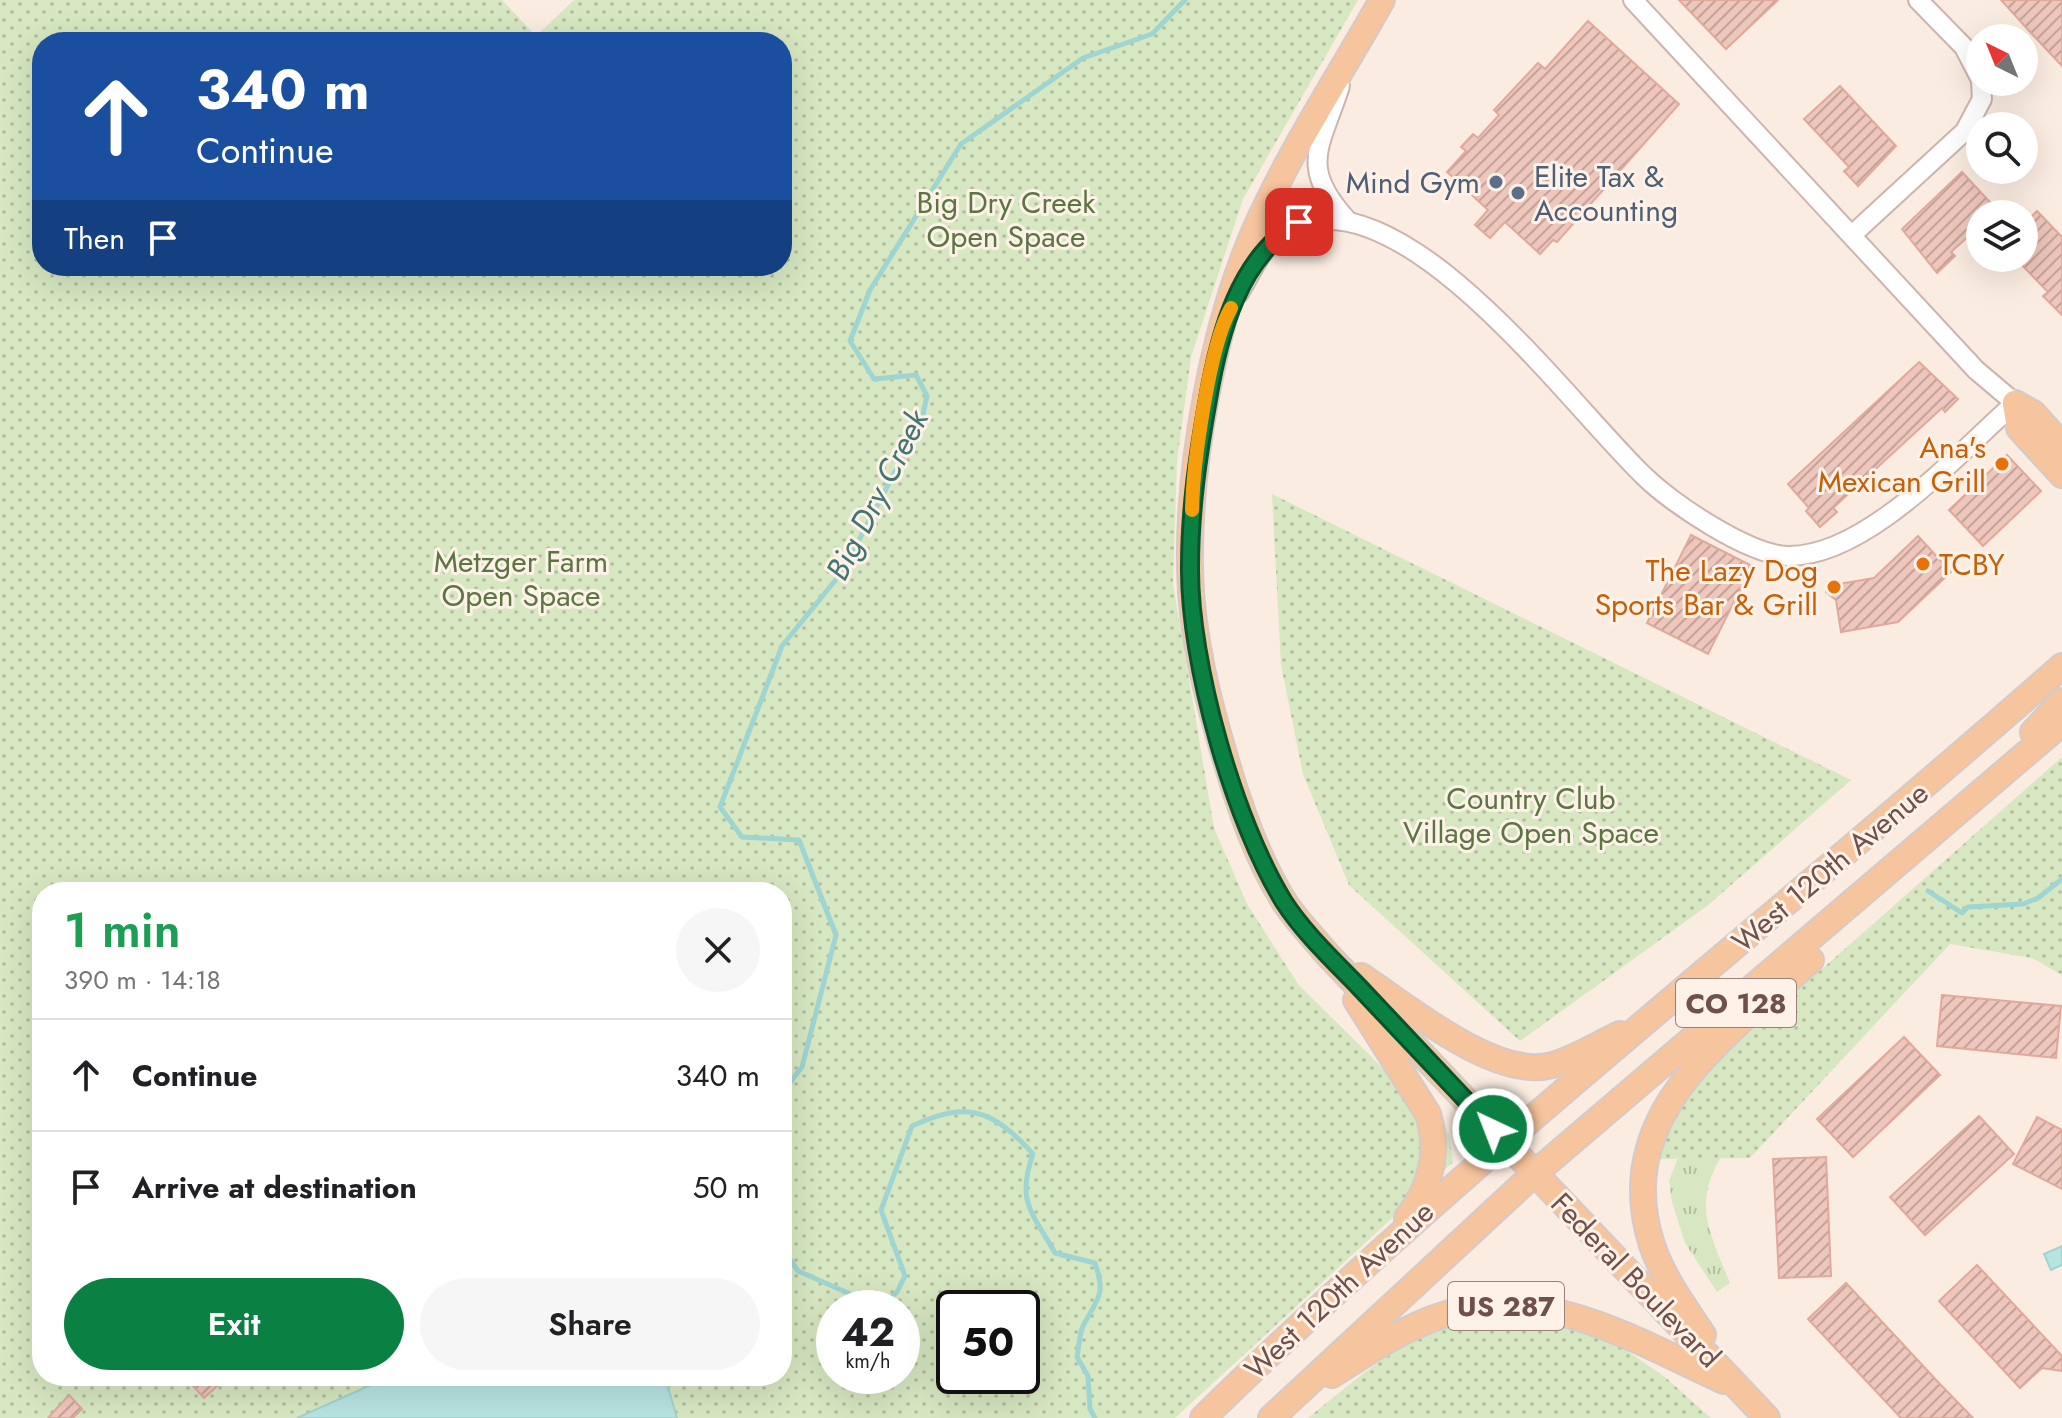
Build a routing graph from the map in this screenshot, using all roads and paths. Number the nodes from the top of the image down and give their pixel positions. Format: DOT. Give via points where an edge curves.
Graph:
graph roads {
  1 [pos="1382,0"];
  2 [pos="1633,0"];
  3 [pos="1918,0"];
  4 [pos="1966,51"];
  5 [pos="1350,58"];
  6 [pos="1982,96"];
  7 [pos="1348,221"];
  8 [pos="1853,234"];
  9 [pos="1226,316"];
  10 [pos="2015,403"];
  11 [pos="2062,445"];
  12 [pos="2062,475"];
  13 [pos="2062,647"];
  14 [pos="2062,666"];
  15 [pos="2062,701"];
  16 [pos="2062,723"];
  17 [pos="1995,781"];
  18 [pos="1928,785"];
  19 [pos="1936,833"];
  20 [pos="1327,954"];
  21 [pos="1651,1019"];
  22 [pos="1505,1142"];
  23 [pos="1535,1173"];
  24 [pos="1393,1237"];
  25 [pos="1738,1387"];
  26 [pos="1277,1412"];
  27 [pos="1203,1418"];
  28 [pos="1767,1418"];
  1 -- 5 [label="main road"];
  2 -- 8 [label="street"];
  3 -- 4 [label="street"];
  5 -- 7 [label="street" via="1314,163 1320,187"];
  5 -- 9 [label="main road" via="1253,234"];
  6 -- 8 [label="street" via="1965,131"];
  7 -- 9 [label="street" via="1299,222 1275,236"];
  7 -- 10 [label="street" via="1402,245 1453,280 1507,328 1664,494 1720,530 1788,556 1840,546 1874,526"];
  8 -- 10 [label="street" via="1976,370"];
  9 -- 20 [label="main road" via="1193,484 1190,569 1196,638 1217,731 1259,856 1286,905"];
  10 -- 11 [label="main road" via="2033,413"];
  10 -- 12 [label="main road" via="2019,428"];
  13 -- 18 [label="main road" via="1968,728"];
  14 -- 18 [label="main road, West 120th Avenue / CO 128"];
  15 -- 17 [label="main road"];
  16 -- 17 [label="main road, West 120th Avenue / CO 128"];
  17 -- 19 [label="main road, West 120th Avenue / CO 128"];
  18 -- 21 [label="main road, West 120th Avenue / CO 128"];
  19 -- 23 [label="main road, West 120th Avenue / CO 128"];
  19 -- 25 [label="main road" via="1870,906 1708,1053 1674,1090 1656,1123 1643,1184 1643,1213 1652,1246 1666,1278"];
  20 -- 21 [label="main road" via="1486,1057 1509,1066 1552,1065"];
  20 -- 22 [label="main road, Federal Boulevard"];
  20 -- 24 [label="main road" via="1428,1114 1434,1132 1432,1169"];
  21 -- 22 [label="main road, West 120th Avenue / CO 128"];
  22 -- 23 [label="main road, Federal Boulevard / US 287"];
  22 -- 24 [label="main road, West 120th Avenue"];
  23 -- 25 [label="main road, Federal Boulevard / US 287"];
  23 -- 26 [label="main road, West 120th Avenue / US 287"];
  24 -- 27 [label="main road, West 120th Avenue"];
  25 -- 26 [label="main road, US 287" via="1584,1317 1556,1309 1487,1307 1441,1316 1397,1334"];
  25 -- 28 [label="main road, Federal Boulevard / US 287"];
}
